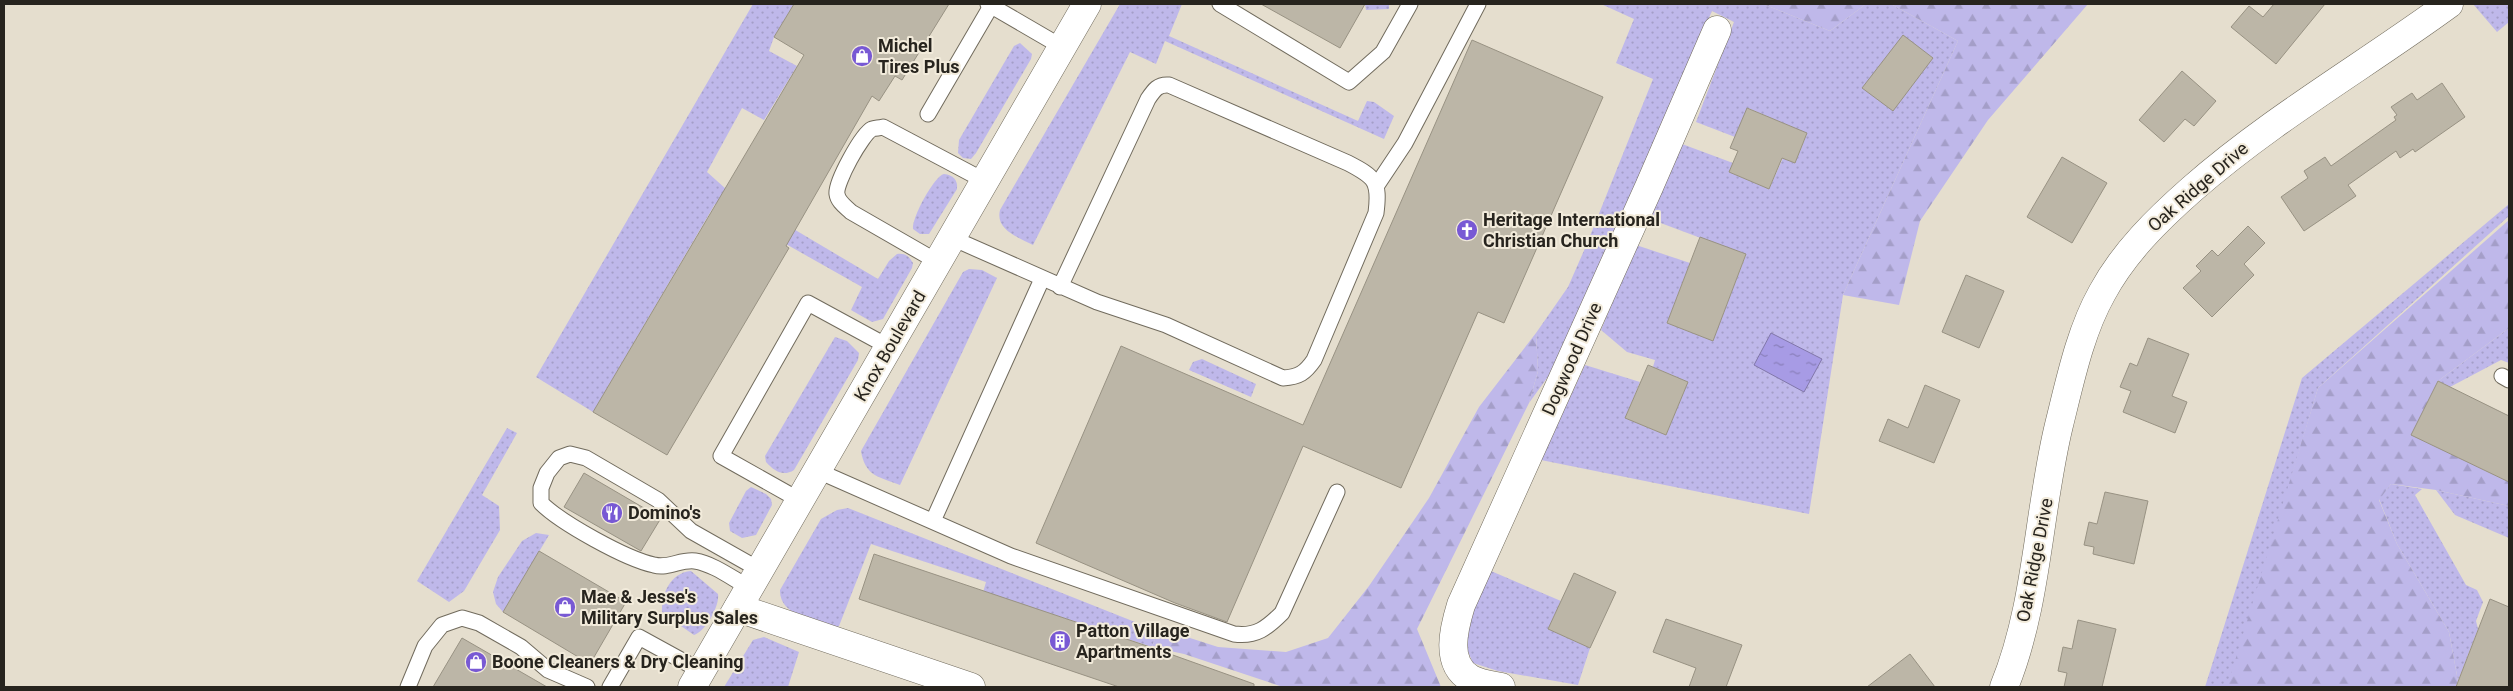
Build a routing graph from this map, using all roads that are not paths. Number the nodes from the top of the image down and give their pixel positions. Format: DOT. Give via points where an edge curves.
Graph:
graph roads {
  1 [pos="1087,4"];
  2 [pos="1220,4"];
  3 [pos="1410,4"];
  4 [pos="1478,4"];
  5 [pos="2449,4"];
  6 [pos="990,5"];
  7 [pos="1717,30"];
  8 [pos="1062,47"];
  9 [pos="928,114"];
  10 [pos="985,181"];
  11 [pos="1377,185"];
  12 [pos="952,238"];
  13 [pos="938,262"];
  14 [pos="1042,279"];
  15 [pos="1060,287"];
  16 [pos="889,347"];
  17 [pos="818,471"];
  18 [pos="1337,492"];
  19 [pos="800,501"];
  20 [pos="933,522"];
  21 [pos="749,589"];
  22 [pos="697,679"];
  23 [pos="1490,685"];
  24 [pos="408,687"];
  25 [pos="587,687"];
  26 [pos="610,687"];
  27 [pos="971,687"];
  28 [pos="2004,687"];
  1 -- 8 [label="street, Knox Boulevard"];
  2 -- 3 [label="lane" via="1349,82 1383,52"];
  4 -- 11 [label="lane" via="1405,143"];
  5 -- 28 [label="street, Oak Ridge Drive" via="2278,120 2221,163 2142,236 2102,293 2076,358 2059,427 2028,602"];
  6 -- 8 [label="lane"];
  6 -- 9 [label="lane"];
  7 -- 23 [label="street, Dogwood Drive" via="1461,605 1454,629 1453,651 1459,668 1469,678"];
  8 -- 10 [label="street, Knox Boulevard"];
  10 -- 12 [label="street, Knox Boulevard"];
  10 -- 13 [label="lane" via="883,128 872,129 863,138 840,179 836,194 841,203"];
  11 -- 15 [label="lane" via="1376,213 1314,360 1305,372 1296,377 1283,378 1166,325"];
  11 -- 15 [label="lane" via="1371,175 1348,163 1162,84 1148,99"];
  12 -- 13 [label="street, Knox Boulevard"];
  12 -- 14 [label="lane"];
  13 -- 16 [label="street, Knox Boulevard"];
  14 -- 15 [label="lane"];
  14 -- 20 [label="lane"];
  16 -- 17 [label="street, Knox Boulevard"];
  16 -- 19 [label="lane" via="808,303 721,456"];
  17 -- 19 [label="street, Knox Boulevard"];
  17 -- 20 [label="lane"];
  18 -- 20 [label="lane" via="1282,613 1268,628 1244,635 1011,556"];
  19 -- 21 [label="street, Knox Boulevard"];
  21 -- 21 [label="lane" via="658,500 586,458 570,454 559,458 547,473 540,488 541,503 554,516 629,558 656,566 696,561 711,566"];
  21 -- 22 [label="street, Knox Boulevard"];
  21 -- 27 [label="street"];
  22 -- 26 [label="lane" via="639,637"];
  24 -- 25 [label="lane" via="425,646 442,625 462,618 479,623 521,647 548,670"];
}
